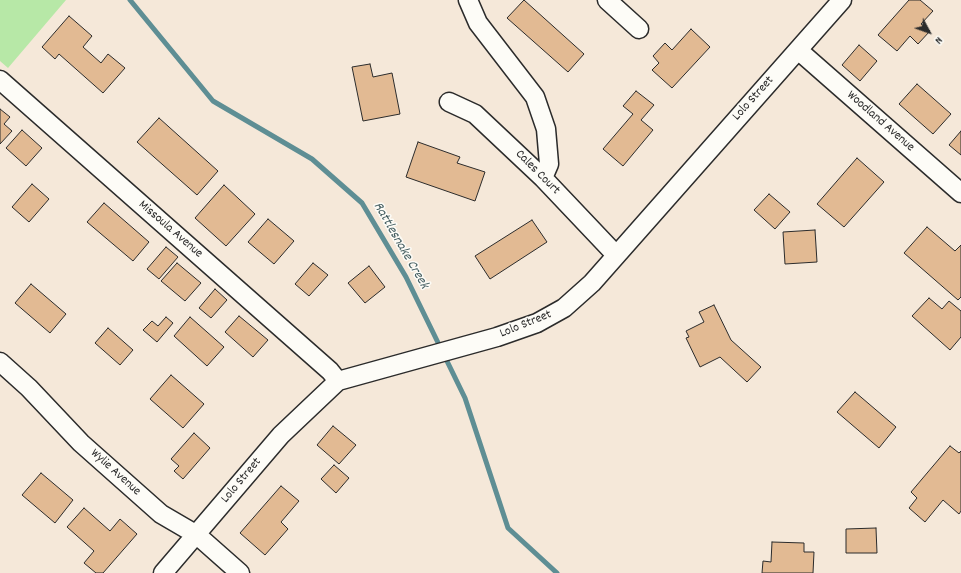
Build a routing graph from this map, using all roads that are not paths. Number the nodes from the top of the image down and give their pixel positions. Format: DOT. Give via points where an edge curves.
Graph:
graph roads {
  1 [pos="468,0"];
  2 [pos="607,0"];
  3 [pos="842,0"];
  4 [pos="639,29"];
  5 [pos="798,50"];
  6 [pos="0,80"];
  7 [pos="449,102"];
  8 [pos="543,178"];
  9 [pos="961,193"];
  10 [pos="616,255"];
  11 [pos="0,362"];
  12 [pos="338,381"];
  13 [pos="197,535"];
  14 [pos="163,573"];
  15 [pos="240,573"];
  1 -- 8 [label="street" via="478,23 535,97 546,128 550,164"];
  2 -- 4 [label="street"];
  3 -- 5 [label="street, Lolo Street"];
  5 -- 9 [label="street, Woodland Avenue"];
  5 -- 10 [label="street, Lolo Street"];
  6 -- 12 [label="street, Missoula Avenue"];
  7 -- 8 [label="street, Cales Court" via="475,114"];
  8 -- 10 [label="street, Cales Court"];
  10 -- 12 [label="street, Lolo Street" via="592,284 564,308 537,323 497,337"];
  11 -- 13 [label="street, Wylie Avenue" via="29,388 81,443 161,514"];
  12 -- 13 [label="street, Lolo Street" via="281,435"];
  13 -- 14 [label="street, Lolo Street"];
  13 -- 15 [label="street, Wylie Avenue"];
}
